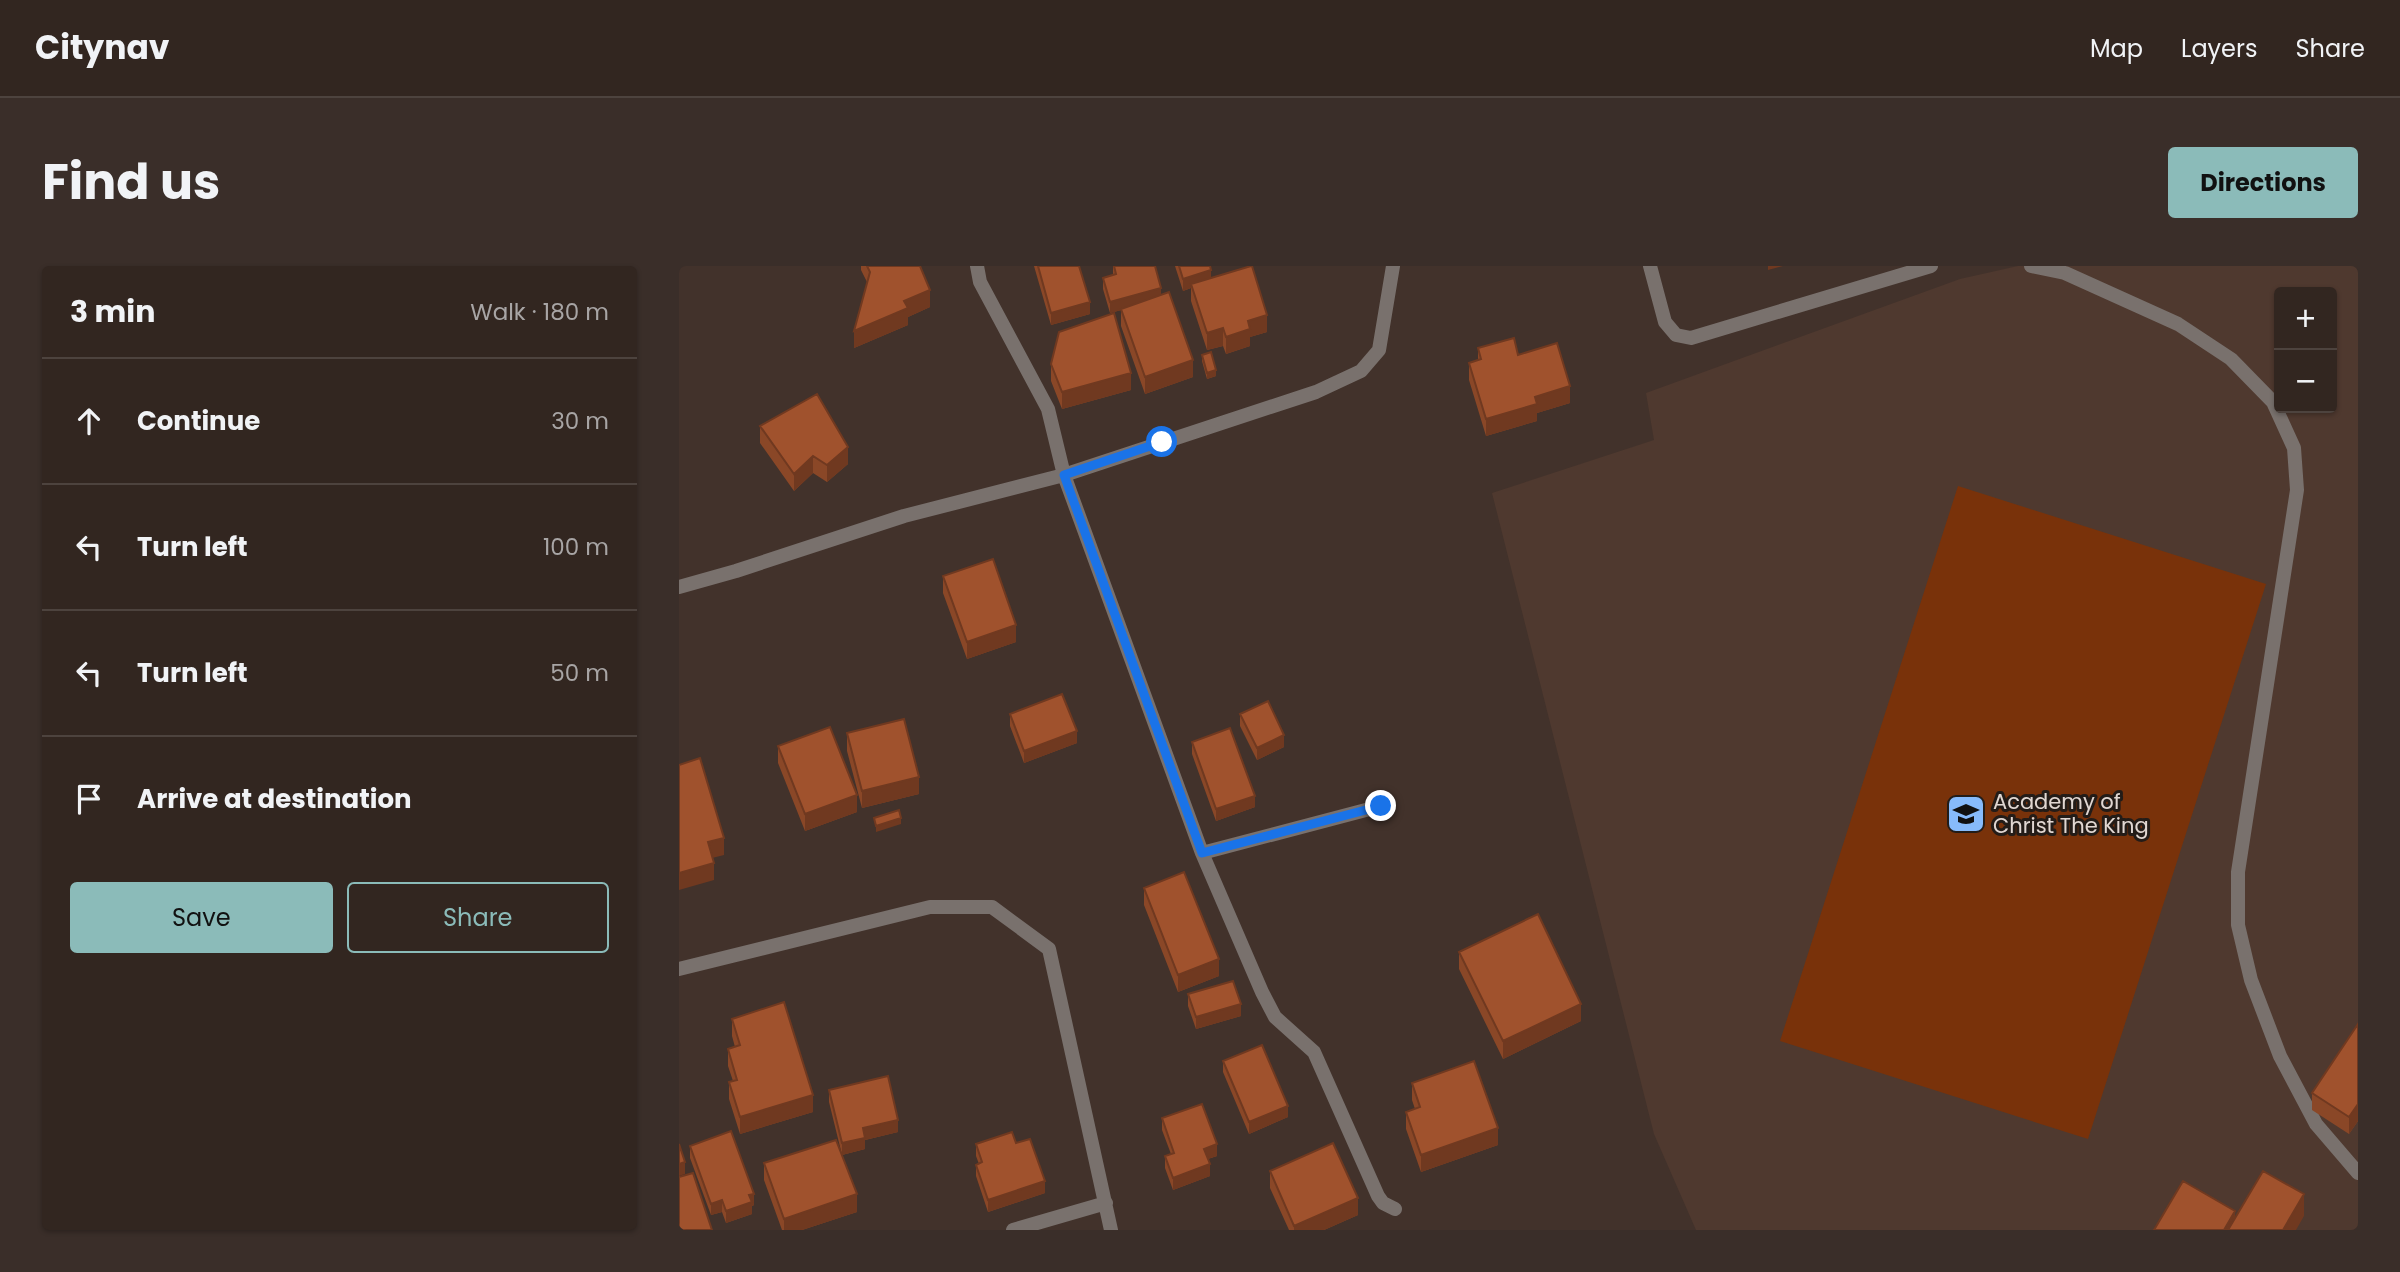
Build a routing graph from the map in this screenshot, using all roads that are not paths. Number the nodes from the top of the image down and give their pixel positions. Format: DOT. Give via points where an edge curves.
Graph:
graph roads {
  1 [pos="977,266"];
  2 [pos="1650,266"];
  3 [pos="1931,266"];
  4 [pos="2031,266"];
  5 [pos="1391,267"];
  6 [pos="1064,475"];
  7 [pos="679,587"];
  8 [pos="1381,806"];
  9 [pos="1202,853"];
  10 [pos="679,969"];
  11 [pos="2358,1172"];
  12 [pos="1106,1203"];
  13 [pos="1395,1209"];
  14 [pos="1013,1230"];
  15 [pos="1111,1230"];
  1 -- 6 [label="street" via="980,282 1048,409"];
  2 -- 3 [label="street" via="1665,323 1676,335 1691,338"];
  4 -- 11 [label="street" via="2065,273 2178,324 2231,359 2273,402 2294,448 2297,490 2238,872 2238,925 2251,980 2280,1056 2316,1124"];
  5 -- 6 [label="street" via="1379,350 1361,371 1316,393"];
  6 -- 7 [label="street" via="904,516"];
  6 -- 9 [label="street"];
  8 -- 9 [label="street"];
  9 -- 13 [label="street" via="1275,1017 1314,1052 1378,1196"];
  10 -- 12 [label="street" via="930,907 992,907 1049,949"];
  12 -- 14 [label="street"];
  12 -- 15 [label="street"];
}
